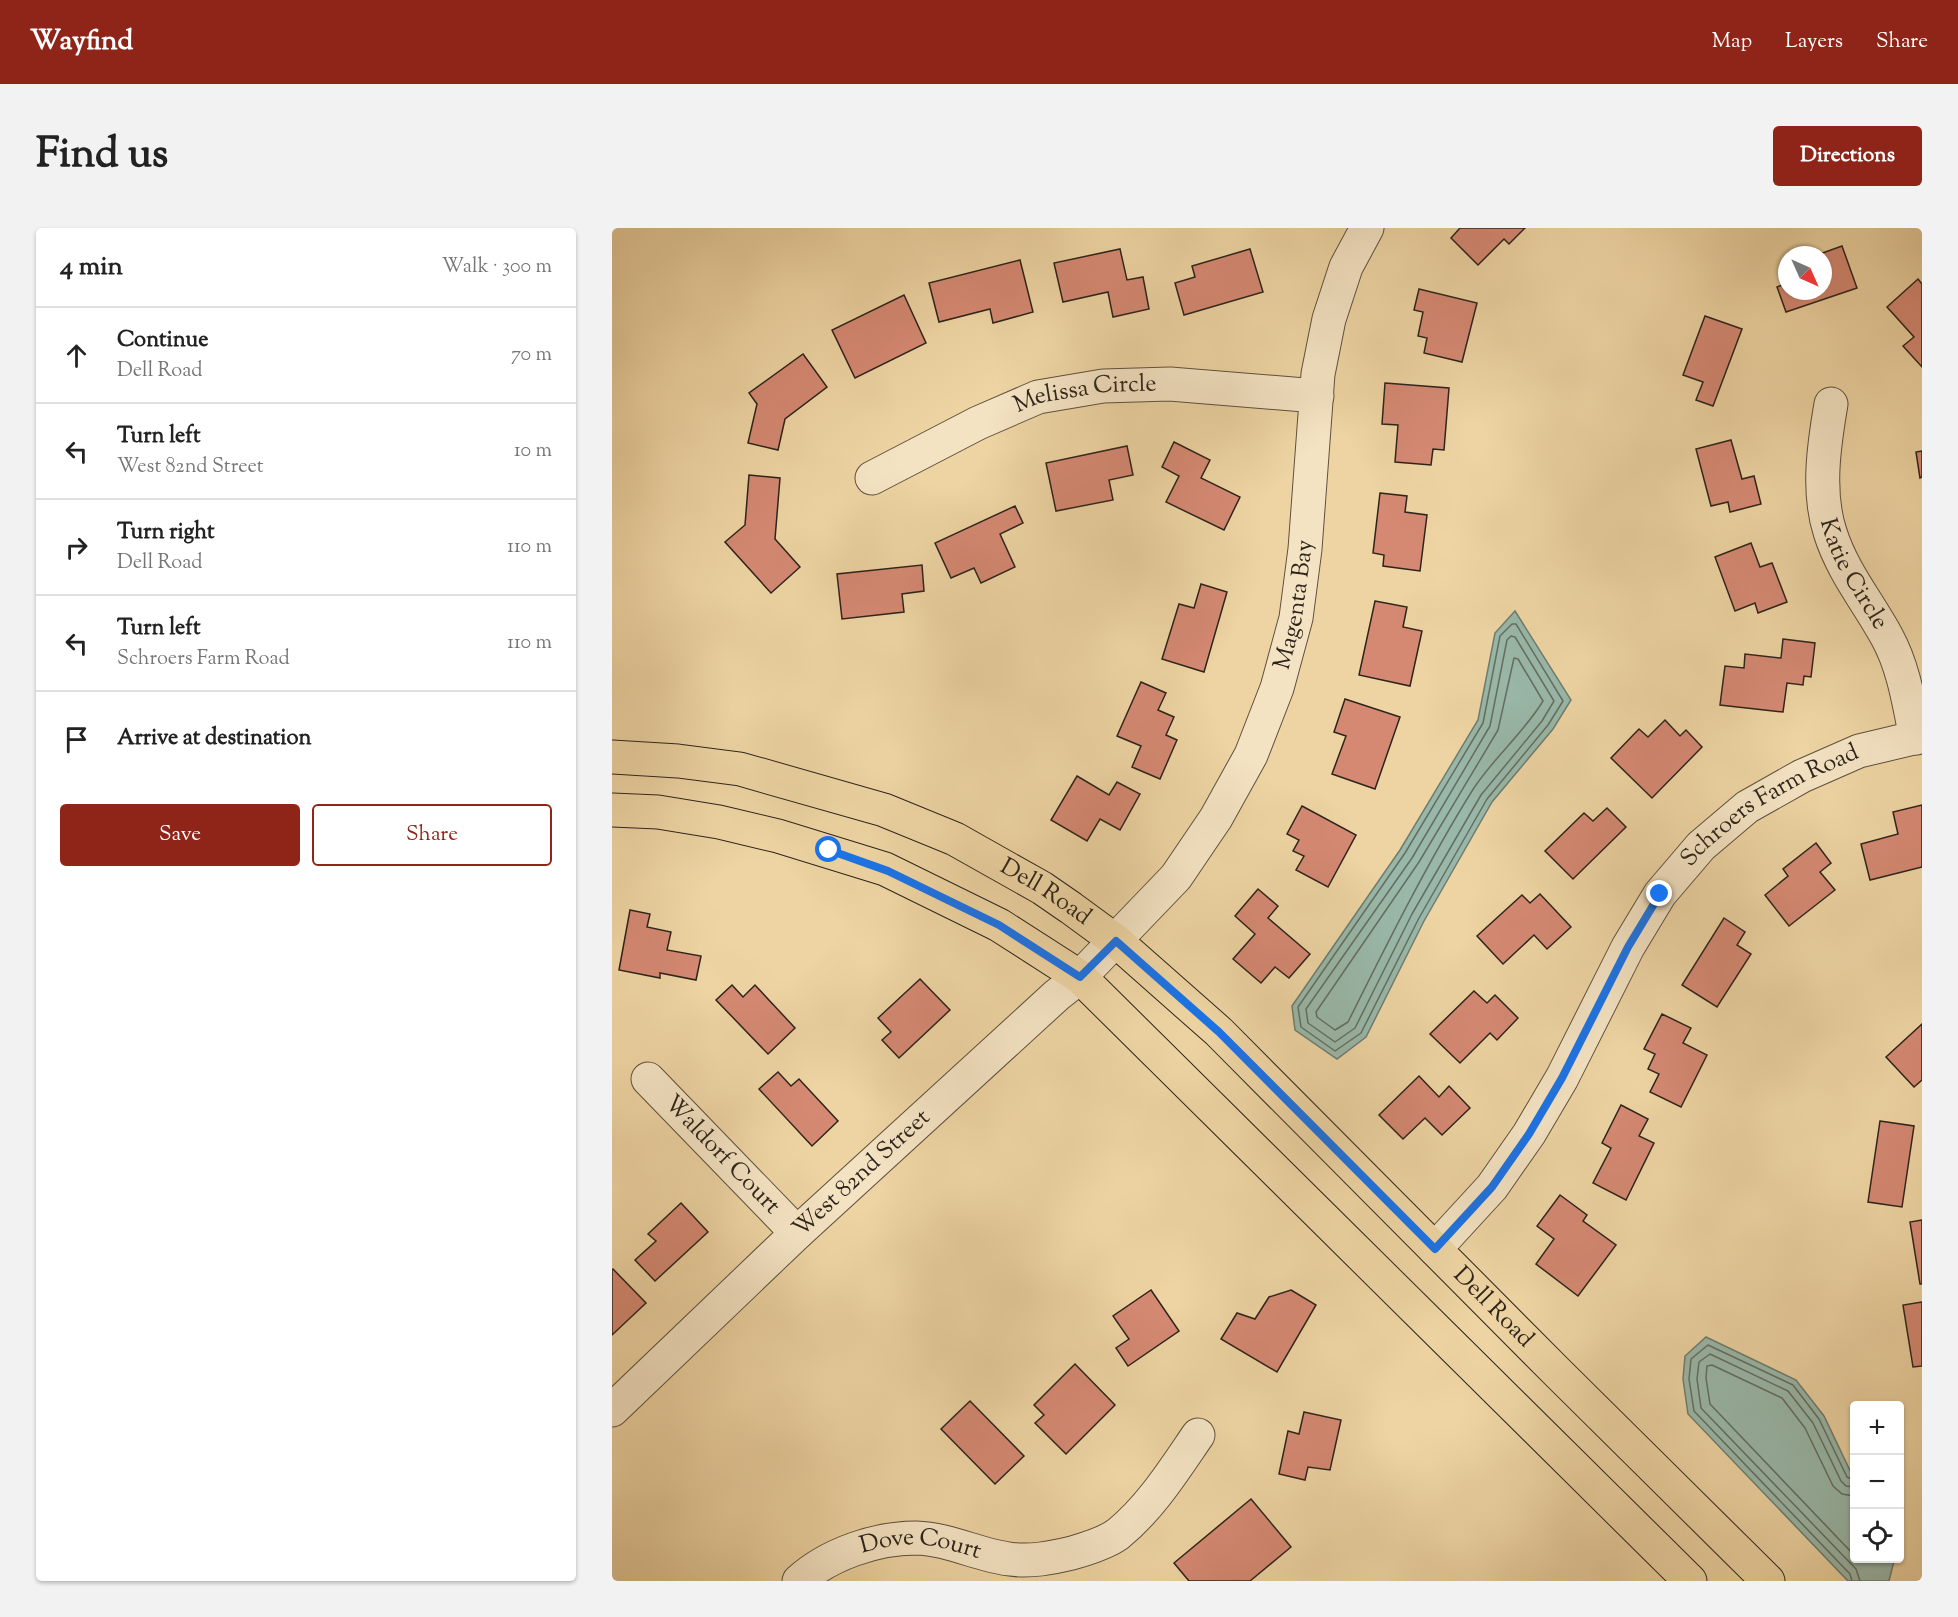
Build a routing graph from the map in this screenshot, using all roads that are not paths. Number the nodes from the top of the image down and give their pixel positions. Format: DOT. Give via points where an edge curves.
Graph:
graph roads {
  1 [pos="1367,228"];
  2 [pos="1317,396"];
  3 [pos="1831,404"];
  4 [pos="872,478"];
  5 [pos="1919,737"];
  6 [pos="612,757"];
  7 [pos="612,810"];
  8 [pos="1116,941"];
  9 [pos="1080,977"];
  10 [pos="648,1079"];
  11 [pos="797,1233"];
  12 [pos="1435,1249"];
  13 [pos="612,1410"];
  14 [pos="1198,1435"];
  15 [pos="799,1581"];
  16 [pos="1690,1581"];
  17 [pos="1768,1581"];
  1 -- 2 [label="street, Magenta Bay" via="1346,267 1329,319"];
  2 -- 4 [label="street, Melissa Circle" via="1170,384 1102,386 1038,397"];
  2 -- 8 [label="street, Magenta Bay" via="1305,549 1297,607 1277,688 1251,755 1216,818 1176,877"];
  3 -- 5 [label="street, Katie Circle" via="1823,488 1830,531 1846,570 1888,639 1903,673"];
  5 -- 12 [label="street, Schroers Farm Road" via="1859,751 1802,776 1747,807 1701,846 1660,894 1628,947 1529,1134 1492,1187"];
  6 -- 8 [label="main road, Dell Road" via="740,769 884,810 955,839 1011,870"];
  7 -- 9 [label="main road, Dell Road" via="658,812 719,822 885,869 999,925"];
  8 -- 9 [label="street, West 82nd Street"];
  8 -- 12 [label="main road, Dell Road" via="1219,1032"];
  9 -- 11 [label="street, West 82nd Street"];
  9 -- 16 [label="main road, Dell Road"];
  10 -- 11 [label="street, Waldorf Court"];
  11 -- 13 [label="street, West 82nd Street"];
  12 -- 17 [label="main road, Dell Road"];
  14 -- 15 [label="street, Dove Court" via="1155,1497 1117,1535 1083,1550 1046,1559 1009,1559 916,1538 850,1551"];
}
